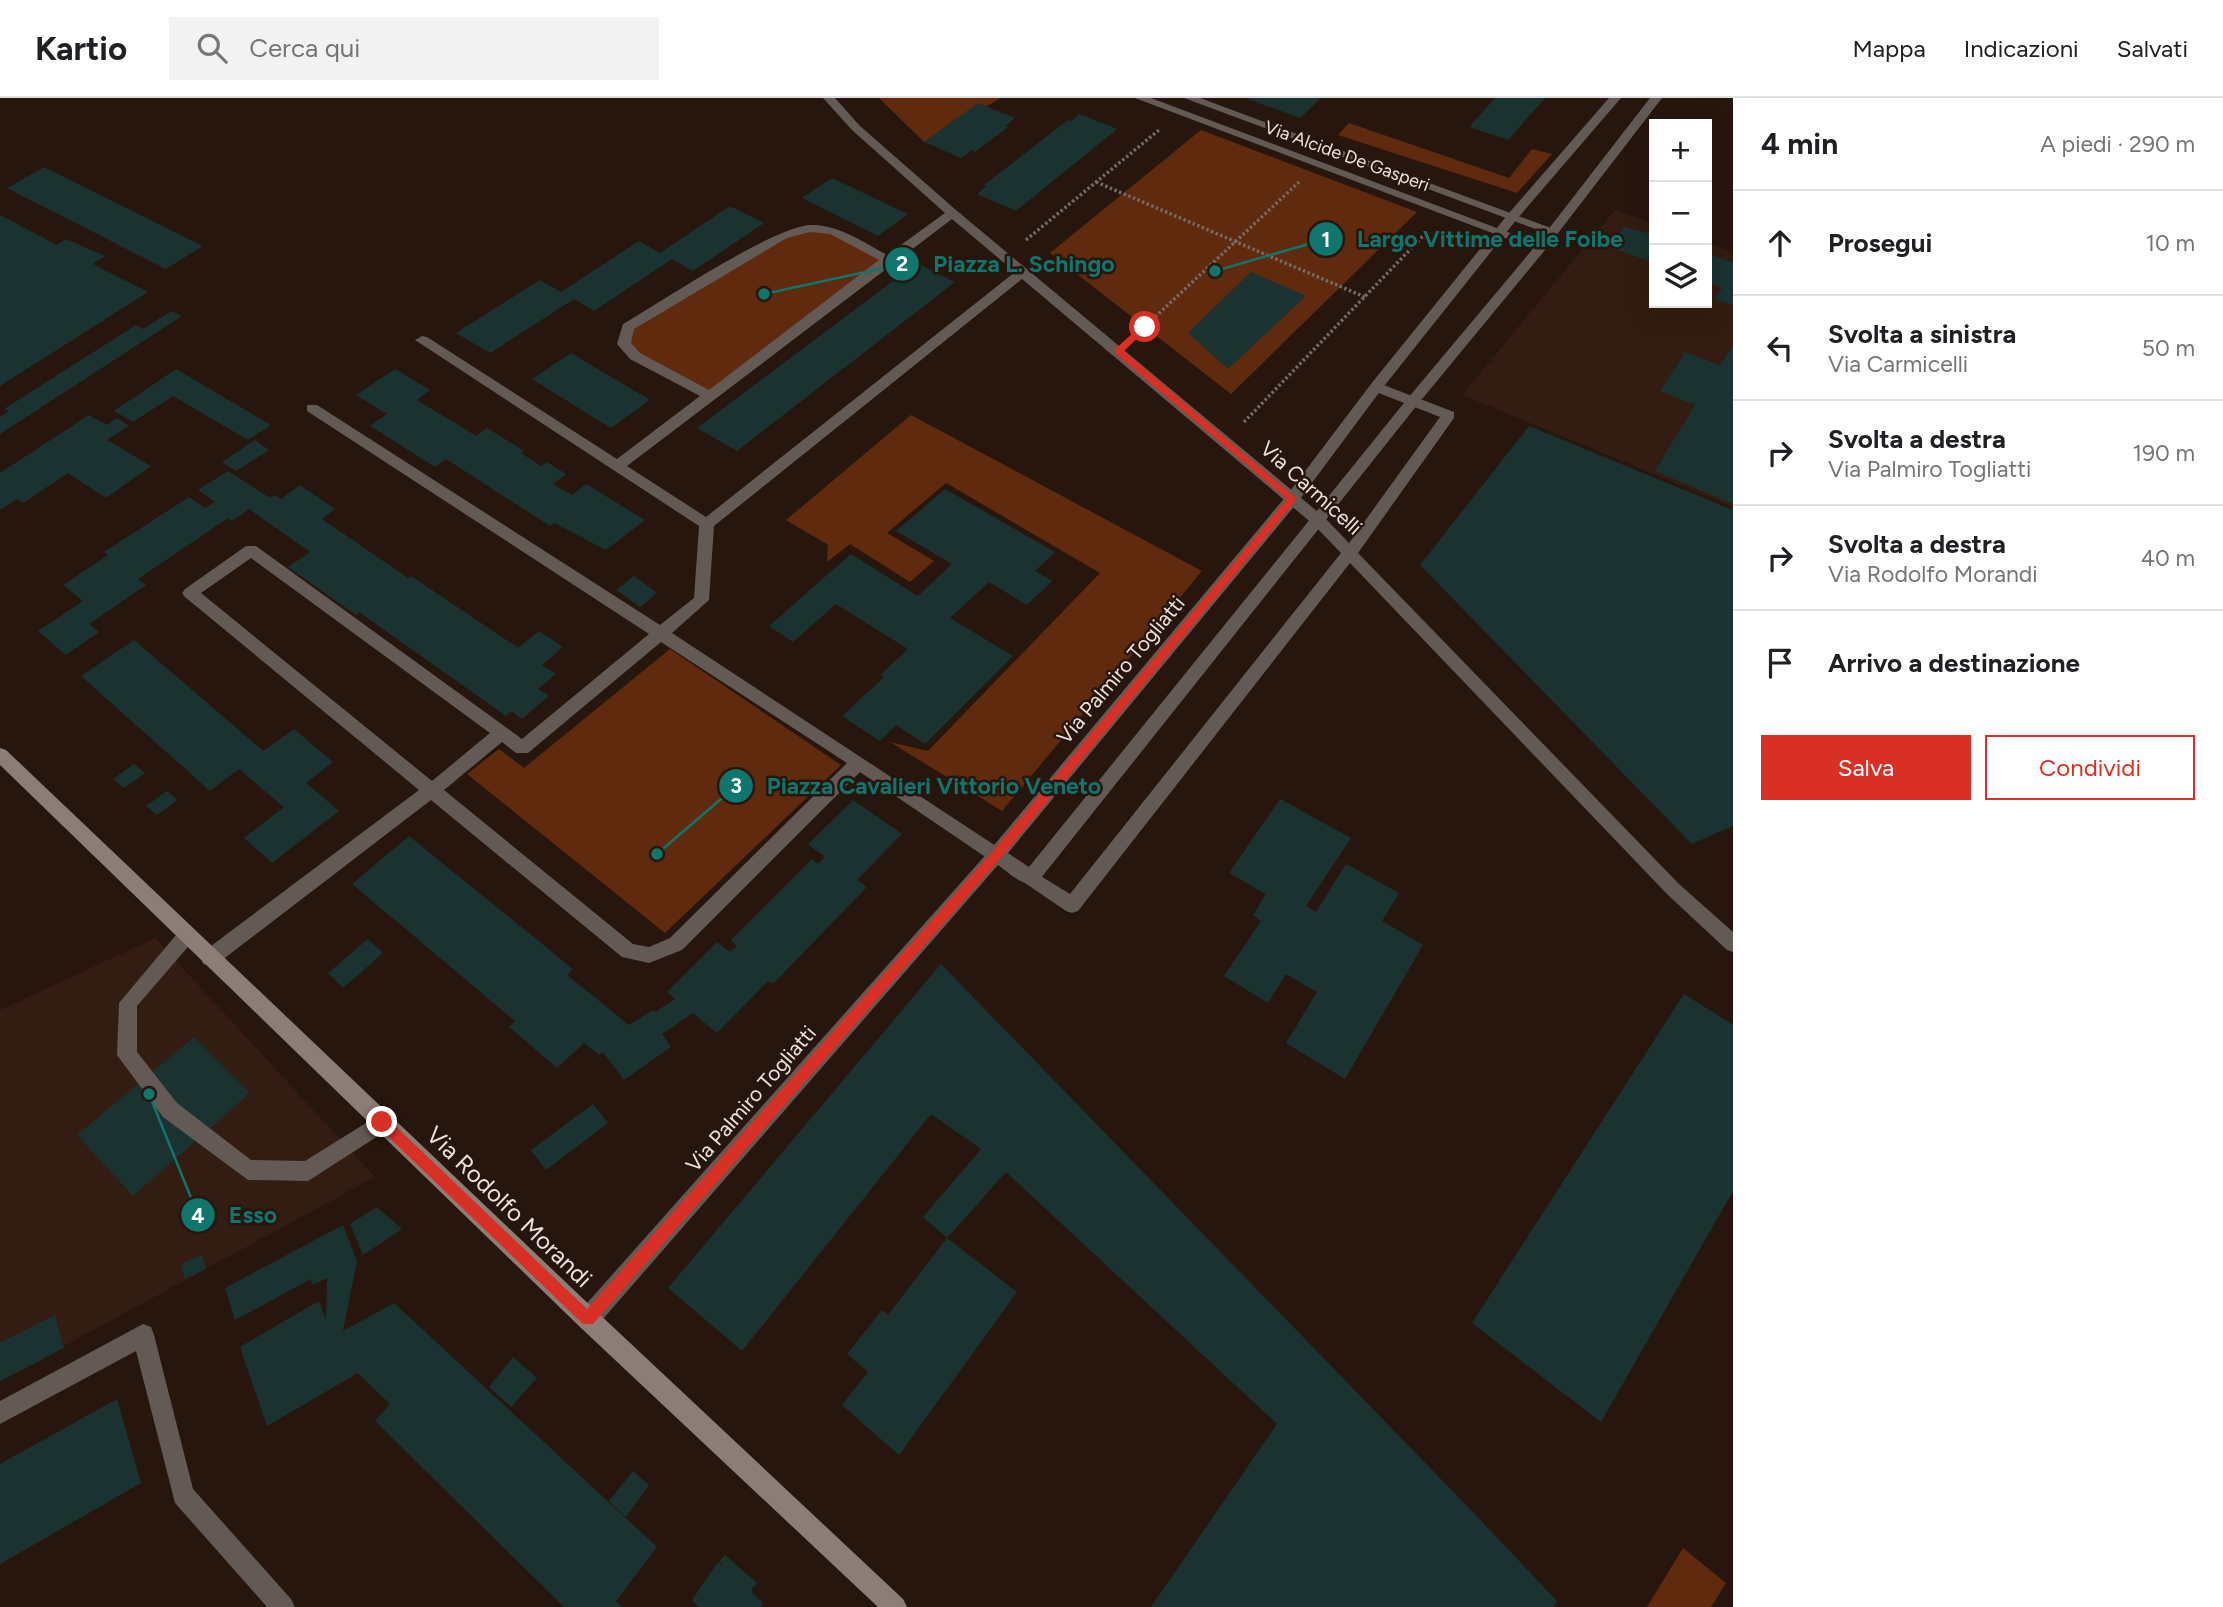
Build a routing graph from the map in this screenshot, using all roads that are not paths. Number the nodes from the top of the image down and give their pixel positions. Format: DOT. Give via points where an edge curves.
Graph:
graph roads {
  1 [pos="829,98"];
  2 [pos="1141,98"];
  3 [pos="1190,98"];
  4 [pos="1615,98"];
  5 [pos="1656,98"];
  6 [pos="952,212"];
  7 [pos="1513,216"];
  8 [pos="1501,232"];
  9 [pos="1553,232"];
  10 [pos="1541,247"];
  11 [pos="888,260"];
  12 [pos="1024,271"];
  13 [pos="422,340"];
  14 [pos="1377,387"];
  15 [pos="708,395"];
  16 [pos="1413,401"];
  17 [pos="312,408"];
  18 [pos="619,465"];
  19 [pos="1292,499"];
  20 [pos="1319,521"];
  21 [pos="707,524"];
  22 [pos="1350,552"];
  23 [pos="663,634"];
  24 [pos="502,733"];
  25 [pos="0,755"];
  26 [pos="859,762"];
  27 [pos="432,790"];
  28 [pos="996,855"];
  29 [pos="1031,878"];
  30 [pos="187,935"];
  31 [pos="1733,944"];
  32 [pos="210,958"];
  33 [pos="382,1122"];
  34 [pos="588,1319"];
  35 [pos="0,1413"];
  36 [pos="283,1607"];
  37 [pos="895,1607"];
  1 -- 6 [label="street, Via Carmicelli" via="856,128"];
  2 -- 8 [label="street, Via Alcide De Gasperi"];
  3 -- 7 [label="street, Via Alcide De Gasperi"];
  4 -- 7 [label="street, Via Palmiro Togliatti"];
  5 -- 9 [label="street"];
  6 -- 11 [label="street"];
  6 -- 12 [label="street, Via Carmicelli"];
  7 -- 8 [label="street, Via Palmiro Togliatti"];
  7 -- 9 [label="street, Via Alcide De Gasperi"];
  8 -- 10 [label="street, Via Alcide De Gasperi"];
  8 -- 14 [label="street, Via Palmiro Togliatti"];
  9 -- 10 [label="street"];
  10 -- 16 [label="street"];
  11 -- 15 [label="street"];
  11 -- 15 [label="street" via="833,231 810,228 783,235 628,327 624,344 635,356"];
  12 -- 19 [label="street, Via Carmicelli"];
  12 -- 21 [label="street"];
  13 -- 18 [label="street"];
  14 -- 16 [label="street"];
  14 -- 19 [label="street, Via Palmiro Togliatti"];
  15 -- 18 [label="street"];
  16 -- 20 [label="street"];
  16 -- 22 [label="street" via="1449,415"];
  17 -- 23 [label="street"];
  18 -- 21 [label="street"];
  19 -- 20 [label="street, Via Carmicelli"];
  19 -- 28 [label="street, Via Palmiro Togliatti"];
  20 -- 22 [label="street, Via Carmicelli"];
  20 -- 29 [label="street"];
  21 -- 23 [label="street" via="701,600"];
  22 -- 29 [label="street" via="1072,905"];
  22 -- 31 [label="street, Via Carmicelli" via="1663,879"];
  23 -- 24 [label="street" via="522,748"];
  23 -- 26 [label="street"];
  24 -- 27 [label="street"];
  24 -- 27 [label="street" via="251,550 190,593"];
  25 -- 30 [label="main road, Via Rodolfo Morandi"];
  26 -- 27 [label="street" via="676,944 649,955 628,951"];
  26 -- 28 [label="street"];
  27 -- 32 [label="street"];
  28 -- 29 [label="street"];
  28 -- 34 [label="street, Via Palmiro Togliatti"];
  30 -- 32 [label="main road, Via Rodolfo Morandi"];
  30 -- 33 [label="street" via="128,1003 127,1055 170,1110 248,1170 308,1171"];
  32 -- 33 [label="main road, Via Rodolfo Morandi"];
  33 -- 34 [label="main road, Via Rodolfo Morandi"];
  34 -- 37 [label="main road, Via Rodolfo Morandi"];
  35 -- 36 [label="street" via="143,1335 183,1495"];
}
